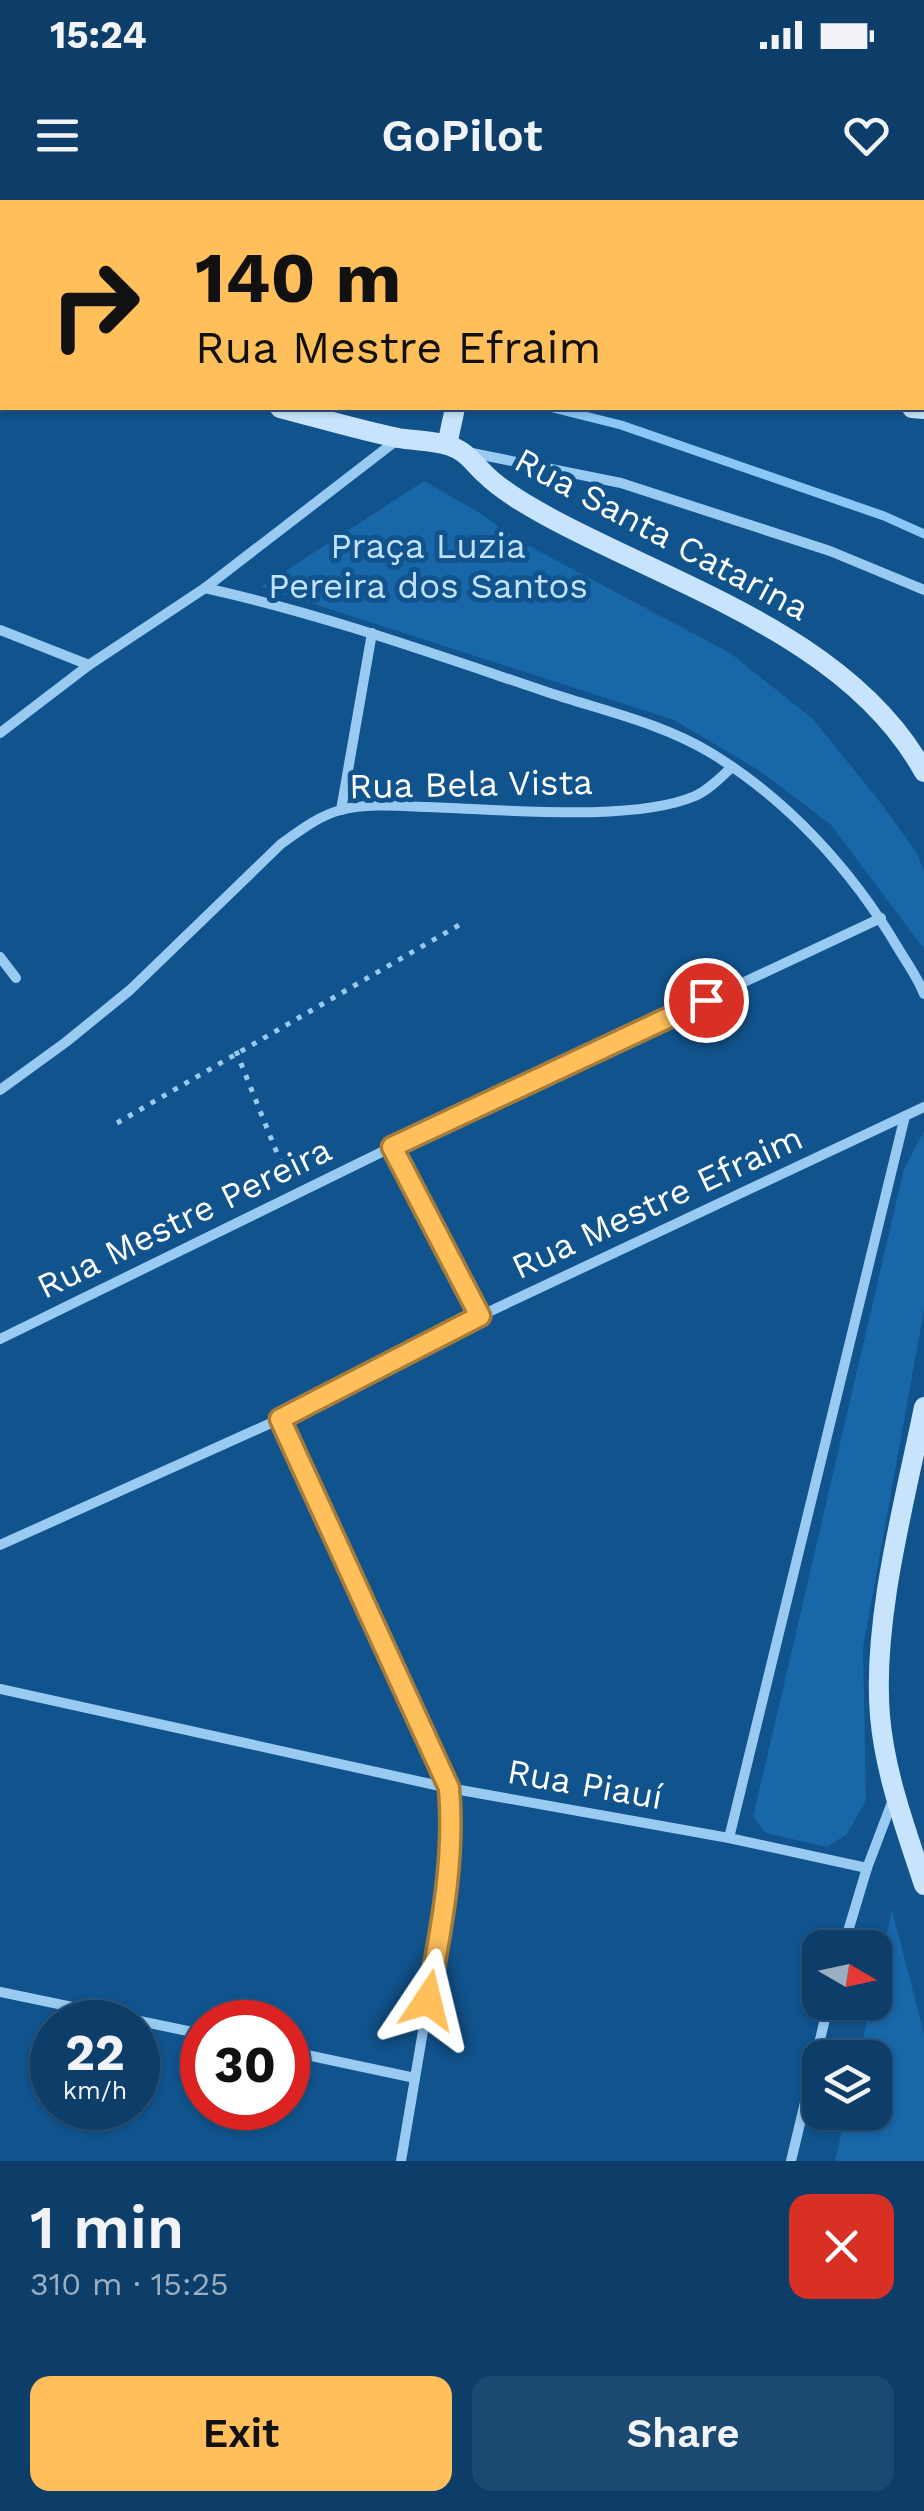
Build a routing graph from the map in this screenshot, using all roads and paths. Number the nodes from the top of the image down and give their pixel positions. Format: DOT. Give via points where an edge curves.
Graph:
graph roads {
  1 [pos="288,410"];
  2 [pos="455,410"];
  3 [pos="399,438"];
  4 [pos="456,448"];
  5 [pos="206,588"];
  6 [pos="924,590"];
  7 [pos="0,630"];
  8 [pos="372,633"];
  9 [pos="89,664"];
  10 [pos="0,733"];
  11 [pos="732,767"];
  12 [pos="924,772"];
  13 [pos="341,810"];
  14 [pos="881,918"];
  15 [pos="458,926"];
  16 [pos="0,958"];
  17 [pos="16,978"];
  18 [pos="924,994"];
  19 [pos="236,1051"];
  20 [pos="0,1090"];
  21 [pos="924,1107"];
  22 [pos="904,1116"];
  23 [pos="117,1122"];
  24 [pos="392,1147"];
  25 [pos="294,1194"];
  26 [pos="480,1316"];
  27 [pos="0,1339"];
  28 [pos="924,1407"];
  29 [pos="280,1419"];
  30 [pos="0,1544"];
  31 [pos="0,1689"];
  32 [pos="449,1788"];
  33 [pos="895,1794"];
  34 [pos="728,1838"];
  35 [pos="867,1868"];
  36 [pos="924,1885"];
  37 [pos="849,1930"];
  38 [pos="0,1992"];
  39 [pos="824,2020"];
  40 [pos="180,2029"];
  41 [pos="310,2057"];
  42 [pos="415,2078"];
  43 [pos="401,2161"];
  44 [pos="791,2161"];
  1 -- 3 [label="main road"];
  2 -- 4 [label="main road"];
  3 -- 4 [label="main road"];
  3 -- 5 [label="street"];
  4 -- 6 [label="street" via="636,487 830,551"];
  4 -- 12 [label="main road, Rua Santa Catarina" via="552,520 801,646 850,680"];
  5 -- 8 [label="street"];
  5 -- 9 [label="street"];
  7 -- 9 [label="street"];
  8 -- 11 [label="street" via="653,727"];
  8 -- 13 [label="street"];
  9 -- 10 [label="street"];
  11 -- 13 [label="street, Rua Bela Vista" via="701,793 647,808"];
  11 -- 14 [label="street" via="804,826"];
  13 -- 20 [label="street, Rua Bela Vista" via="281,844 130,990"];
  14 -- 18 [label="street"];
  14 -- 24 [label="street, Rua Mestre Pereira"];
  15 -- 19 [label="path"];
  16 -- 17 [label="street"];
  19 -- 23 [label="path"];
  19 -- 25 [label="path"];
  21 -- 22 [label="street, Rua Mestre Efraim"];
  22 -- 26 [label="street, Rua Mestre Efraim"];
  22 -- 34 [label="street"];
  24 -- 25 [label="street, Rua Mestre Pereira"];
  24 -- 26 [label="street"];
  25 -- 27 [label="street, Rua Mestre Pereira"];
  26 -- 29 [label="street, Rua Mestre Efraim"];
  28 -- 33 [label="main road" via="885,1615 880,1714"];
  29 -- 30 [label="street, Rua Mestre Efraim"];
  29 -- 32 [label="street"];
  31 -- 32 [label="street, Rua Piauí"];
  32 -- 34 [label="street, Rua Piauí"];
  32 -- 42 [label="street" via="448,1883"];
  33 -- 35 [label="street"];
  33 -- 36 [label="main road"];
  34 -- 35 [label="street, Rua Piauí"];
  35 -- 37 [label="street"];
  38 -- 40 [label="street"];
  39 -- 44 [label="street"];
  41 -- 42 [label="street"];
  42 -- 43 [label="street"];
}
